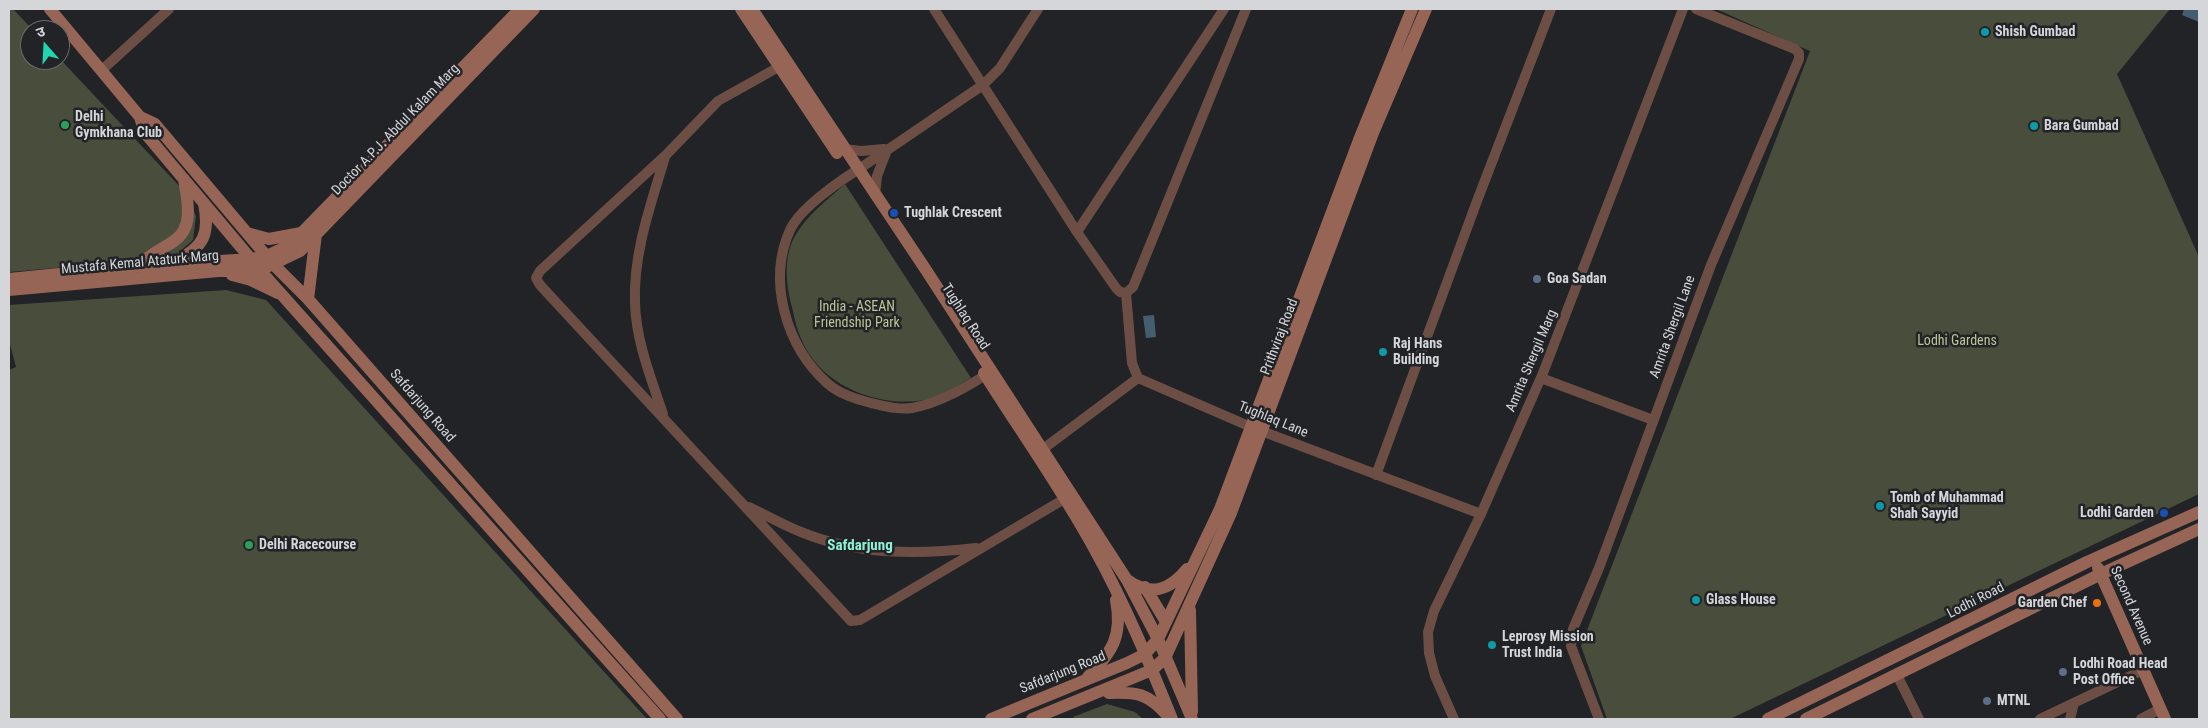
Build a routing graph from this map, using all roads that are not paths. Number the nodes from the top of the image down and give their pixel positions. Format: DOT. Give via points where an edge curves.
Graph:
graph roads {
  1 [pos="50,9"];
  2 [pos="170,9"];
  3 [pos="520,9"];
  4 [pos="534,9"];
  5 [pos="741,9"];
  6 [pos="752,9"];
  7 [pos="934,9"];
  8 [pos="1038,9"];
  9 [pos="1224,9"];
  10 [pos="1246,9"];
  11 [pos="1412,9"];
  12 [pos="1426,9"];
  13 [pos="1551,9"];
  14 [pos="1683,9"];
  15 [pos="1696,9"];
  16 [pos="783,65"];
  17 [pos="103,69"];
  18 [pos="983,85"];
  19 [pos="140,117"];
  20 [pos="844,149"];
  21 [pos="888,149"];
  22 [pos="666,155"];
  23 [pos="854,172"];
  24 [pos="184,179"];
  25 [pos="875,194"];
  26 [pos="204,201"];
  27 [pos="327,214"];
  28 [pos="1077,232"];
  29 [pos="247,233"];
  30 [pos="301,233"];
  31 [pos="316,234"];
  32 [pos="252,259"];
  33 [pos="270,260"];
  34 [pos="170,265"];
  35 [pos="139,266"];
  36 [pos="260,270"];
  37 [pos="218,271"];
  38 [pos="9,279"];
  39 [pos="9,290"];
  40 [pos="1126,292"];
  41 [pos="283,295"];
  42 [pos="308,299"];
  43 [pos="988,373"];
  44 [pos="1138,378"];
  45 [pos="1541,378"];
  46 [pos="664,418"];
  47 [pos="1653,420"];
  48 [pos="1256,429"];
  49 [pos="1043,448"];
  50 [pos="1376,475"];
  51 [pos="1069,497"];
  52 [pos="744,504"];
  53 [pos="2199,512"];
  54 [pos="1481,514"];
  55 [pos="2199,529"];
  56 [pos="980,548"];
  57 [pos="2094,559"];
  58 [pos="1193,562"];
  59 [pos="2101,574"];
  60 [pos="1127,580"];
  61 [pos="1113,586"];
  62 [pos="1145,587"];
  63 [pos="1190,605"];
  64 [pos="1166,622"];
  65 [pos="1158,639"];
  66 [pos="1145,654"];
  67 [pos="1165,658"];
  68 [pos="1152,670"];
  69 [pos="2143,670"];
  70 [pos="1897,676"];
  71 [pos="1084,681"];
  72 [pos="1098,693"];
  73 [pos="2074,703"];
  74 [pos="2163,714"];
  75 [pos="1006,716"];
  76 [pos="660,719"];
  77 [pos="677,719"];
  78 [pos="991,719"];
  79 [pos="1032,719"];
  80 [pos="1172,719"];
  81 [pos="1192,719"];
  82 [pos="1454,719"];
  83 [pos="1598,719"];
  84 [pos="1768,719"];
  85 [pos="1806,719"];
  86 [pos="1919,719"];
  87 [pos="2040,719"];
  88 [pos="2070,719"];
  89 [pos="2142,719"];
  1 -- 17 [label="main road, Safdarjung Road"];
  2 -- 17 [label="street"];
  3 -- 27 [label="main road, Doctor A.P.J. Abdul Kalam Marg"];
  4 -- 27 [label="main road, Doctor A.P.J. Abdul Kalam Marg"];
  5 -- 16 [label="main road, Tughlaq Road"];
  6 -- 16 [label="main road, Tughlaq Road"];
  7 -- 18 [label="street"];
  8 -- 18 [label="street" via="1000,68"];
  9 -- 28 [label="street"];
  10 -- 40 [label="street" via="1133,287"];
  11 -- 48 [label="main road, Prithviraj Road" via="1356,149"];
  12 -- 48 [label="main road, Prithviraj Road" via="1373,133"];
  13 -- 50 [label="street"];
  14 -- 45 [label="street, Amrita Shergil Marg"];
  15 -- 47 [label="street, Amrita Shergil Lane" via="1799,53 1711,265"];
  16 -- 20 [label="main road, Tughlaq Road"];
  16 -- 22 [label="street" via="718,102"];
  16 -- 23 [label="main road, Tughlaq Road"];
  17 -- 19 [label="main road, Safdarjung Road"];
  18 -- 21 [label="street"];
  18 -- 28 [label="street"];
  19 -- 24 [label="main road, Safdarjung Road" via="145,133"];
  19 -- 29 [label="main road, Safdarjung Road" via="155,124"];
  20 -- 21 [label="street"];
  20 -- 23 [label="main road, Tughlaq Road"];
  21 -- 23 [label="street"];
  21 -- 25 [label="street" via="877,176"];
  22 -- 46 [label="street" via="642,237 634,304 645,361"];
  22 -- 46 [label="street" via="536,278"];
  23 -- 25 [label="main road, Tughlaq Road"];
  23 -- 43 [label="main road, Tughlaq Road"];
  23 -- 43 [label="street" via="812,203 790,229 783,256 780,285 785,314 810,365 828,384 852,398 892,408 911,408 933,402"];
  24 -- 26 [label="main road, Safdarjung Road"];
  24 -- 35 [label="main road" via="188,220 183,232 175,241 151,253"];
  25 -- 43 [label="main road, Tughlaq Road"];
  26 -- 32 [label="main road, Safdarjung Road"];
  26 -- 34 [label="main road" via="204,238 189,255"];
  27 -- 30 [label="main road, Doctor A.P.J. Abdul Kalam Marg"];
  27 -- 31 [label="main road, Doctor A.P.J. Abdul Kalam Marg"];
  28 -- 40 [label="street" via="1116,288"];
  29 -- 30 [label="main road" via="269,239"];
  29 -- 33 [label="main road, Safdarjung Road"];
  30 -- 33 [label="main road, Doctor A.P.J. Abdul Kalam Marg"];
  31 -- 33 [label="main road, Doctor A.P.J. Abdul Kalam Marg" via="300,250"];
  31 -- 42 [label="main road"];
  32 -- 33 [label="main road, Mustafa Kemal Ataturk Marg"];
  32 -- 34 [label="main road, Mustafa Kemal Ataturk Marg"];
  32 -- 36 [label="main road, Safdarjung Road"];
  33 -- 36 [label="main road, Mustafa Kemal Ataturk Marg"];
  33 -- 42 [label="main road, Safdarjung Road"];
  34 -- 35 [label="main road, Mustafa Kemal Ataturk Marg"];
  35 -- 38 [label="main road, Mustafa Kemal Ataturk Marg"];
  36 -- 37 [label="main road, Mustafa Kemal Ataturk Marg"];
  36 -- 41 [label="main road, Safdarjung Road"];
  37 -- 39 [label="main road, Mustafa Kemal Ataturk Marg"];
  37 -- 41 [label="main road" via="251,280"];
  40 -- 44 [label="street" via="1132,363"];
  41 -- 76 [label="main road, Safdarjung Road"];
  42 -- 77 [label="main road, Safdarjung Road"];
  43 -- 49 [label="main road, Tughlaq Road"];
  43 -- 51 [label="main road, Tughlaq Road"];
  44 -- 48 [label="street, Tughlaq Lane"];
  44 -- 49 [label="street"];
  45 -- 47 [label="street"];
  45 -- 54 [label="street, Amrita Shergil Marg"];
  46 -- 52 [label="street"];
  47 -- 83 [label="street, Amrita Shergil Lane" via="1571,637"];
  48 -- 50 [label="street, Tughlaq Lane"];
  48 -- 58 [label="main road, Prithviraj Road"];
  48 -- 63 [label="main road, Prithviraj Road" via="1231,513"];
  49 -- 51 [label="main road, Tughlaq Road"];
  50 -- 54 [label="street, Tughlaq Lane"];
  51 -- 56 [label="street"];
  51 -- 60 [label="main road, Tughlaq Road"];
  51 -- 61 [label="main road, Tughlaq Road"];
  52 -- 56 [label="street" via="801,532 861,549 900,552"];
  52 -- 56 [label="street" via="848,619 855,622"];
  53 -- 57 [label="main road, Lodhi Road"];
  54 -- 82 [label="street, Amrita Shergil Marg" via="1434,611 1428,632 1435,676"];
  55 -- 59 [label="main road"];
  57 -- 59 [label="main road, Second Avenue"];
  57 -- 84 [label="main road, Lodhi Road"];
  58 -- 62 [label="main road" via="1180,578 1166,588"];
  58 -- 64 [label="main road, Prithviraj Road"];
  59 -- 69 [label="main road, Second Avenue"];
  59 -- 70 [label="main road"];
  60 -- 62 [label="main road"];
  60 -- 65 [label="main road, Tughlaq Road"];
  61 -- 66 [label="main road, Tughlaq Road"];
  61 -- 71 [label="main road" via="1118,614 1116,640 1104,660"];
  62 -- 64 [label="main road"];
  63 -- 67 [label="main road, Prithviraj Road"];
  63 -- 81 [label="main road"];
  64 -- 65 [label="main road, Prithviraj Road"];
  65 -- 66 [label="main road, Prithviraj Road"];
  65 -- 67 [label="main road, Tughlaq Road"];
  66 -- 68 [label="main road, Tughlaq Road"];
  66 -- 71 [label="main road, Safdarjung Road"];
  67 -- 68 [label="main road, Prithviraj Road"];
  67 -- 81 [label="main road, Tughlaq Road"];
  68 -- 72 [label="main road"];
  68 -- 80 [label="main road, Tughlaq Road"];
  69 -- 73 [label="street"];
  69 -- 74 [label="main road, Second Avenue"];
  70 -- 85 [label="main road"];
  70 -- 86 [label="street"];
  71 -- 75 [label="main road, Safdarjung Road"];
  72 -- 79 [label="main road"];
  72 -- 80 [label="main road" via="1123,692 1145,696"];
  73 -- 87 [label="street"];
  73 -- 88 [label="street"];
  74 -- 89 [label="street"];
  75 -- 78 [label="main road, Safdarjung Road"];
}
